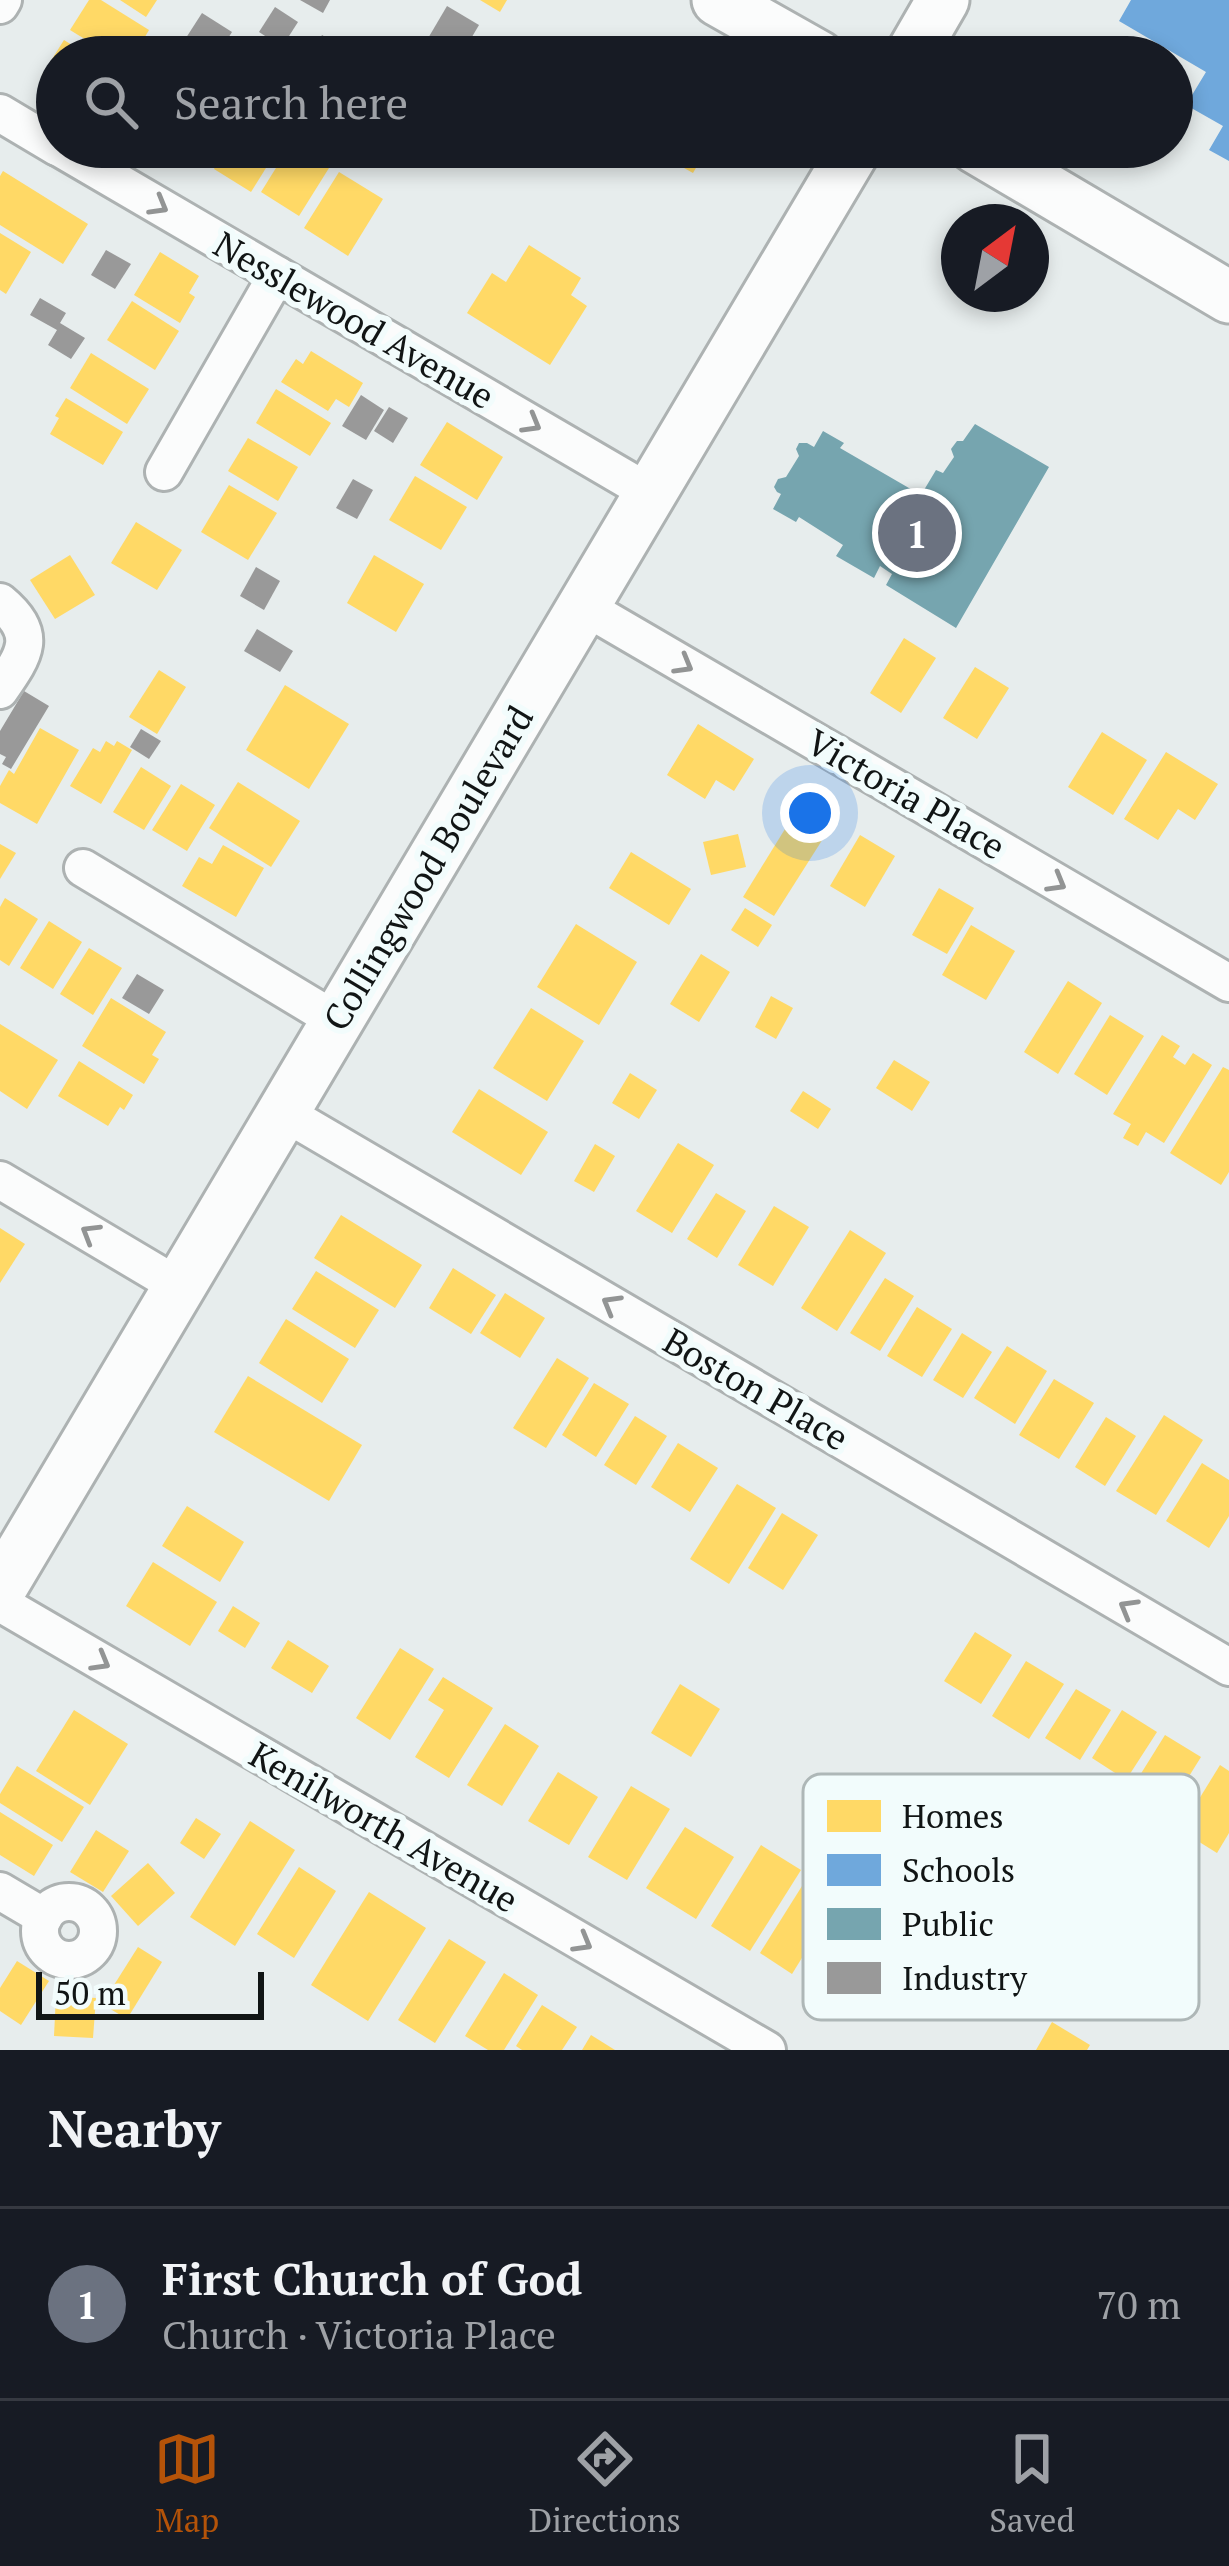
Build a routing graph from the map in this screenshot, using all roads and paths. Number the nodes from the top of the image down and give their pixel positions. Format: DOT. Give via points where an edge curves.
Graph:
graph roads {
  1 [pos="718,0"];
  2 [pos="943,0"];
  3 [pos="782,36"];
  4 [pos="922,36"];
  5 [pos="0,113"];
  6 [pos="36,134"];
  7 [pos="93,168"];
  8 [pos="843,168"];
  9 [pos="1010,168"];
  10 [pos="278,275"];
  11 [pos="1229,297"];
  12 [pos="164,472"];
  13 [pos="650,493"];
  14 [pos="0,602"];
  15 [pos="583,606"];
  16 [pos="0,690"];
  17 [pos="83,868"];
  18 [pos="1229,983"];
  19 [pos="337,1022"];
  20 [pos="283,1112"];
  21 [pos="0,1180"];
  22 [pos="180,1287"];
  23 [pos="0,1589"];
  24 [pos="0,1604"];
  25 [pos="1229,1667"];
  26 [pos="0,1891"];
  27 [pos="44,1917"];
  28 [pos="722,2039"];
  29 [pos="767,2050"];
  1 -- 3 [label="main road"];
  2 -- 4 [label="main road"];
  5 -- 6 [label="street, Nesslewood Avenue"];
  7 -- 10 [label="street, Nesslewood Avenue, one-way"];
  8 -- 13 [label="main road, Collingwood Boulevard"];
  9 -- 11 [label="main road"];
  10 -- 12 [label="street"];
  10 -- 13 [label="street, Nesslewood Avenue, one-way"];
  13 -- 15 [label="main road, Collingwood Boulevard"];
  14 -- 16 [label="street" via="26,642"];
  15 -- 18 [label="street, Victoria Place, one-way"];
  15 -- 19 [label="main road, Collingwood Boulevard"];
  17 -- 19 [label="street"];
  19 -- 20 [label="main road, Collingwood Boulevard"];
  20 -- 22 [label="main road, Collingwood Boulevard"];
  25 -- 20 [label="street, Boston Place, one-way"];
  22 -- 21 [label="street, one-way"];
  22 -- 23 [label="main road, Collingwood Boulevard"];
  24 -- 28 [label="street, Kenilworth Avenue, one-way"];
  26 -- 27 [label="street"];
  28 -- 29 [label="street, Kenilworth Avenue"];
}
